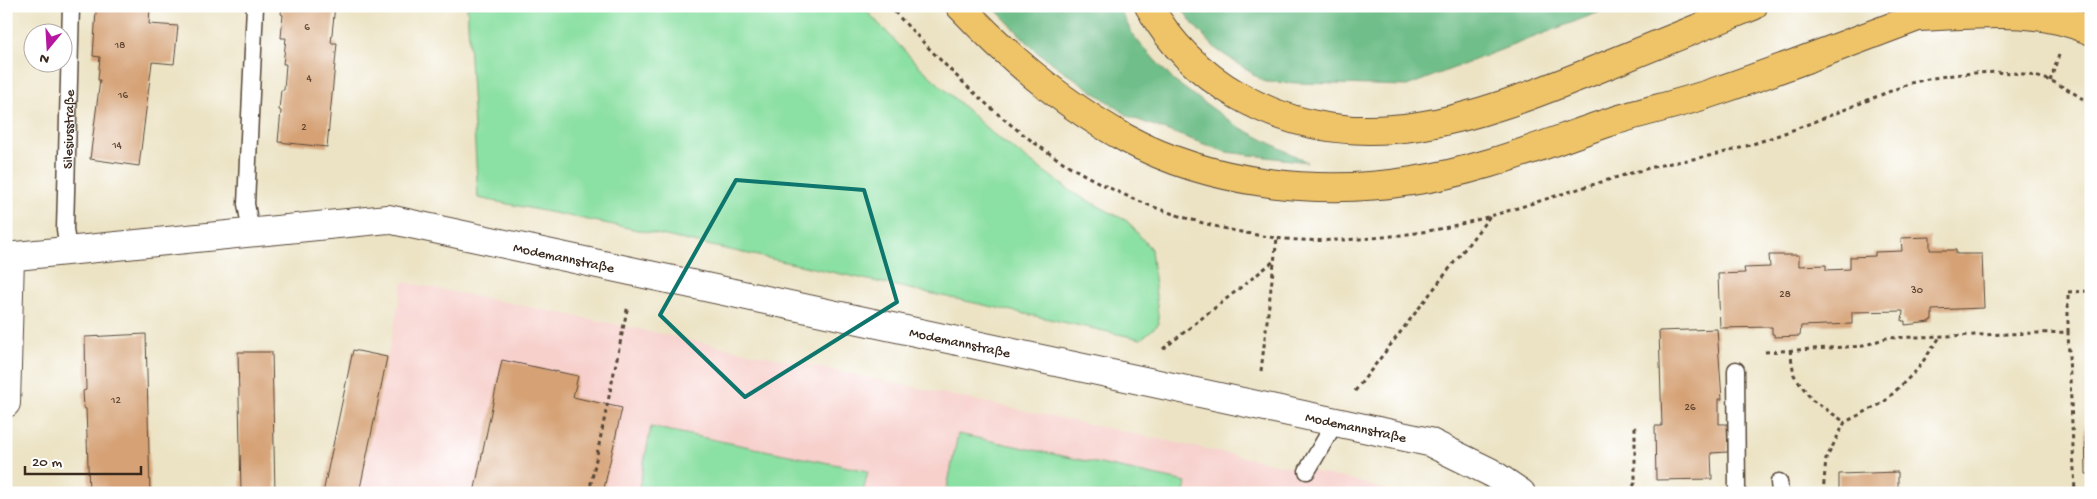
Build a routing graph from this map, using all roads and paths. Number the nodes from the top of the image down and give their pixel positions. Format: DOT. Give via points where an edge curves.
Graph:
graph roads {
  1 [pos="71,6"];
  2 [pos="255,6"];
  3 [pos="960,6"];
  4 [pos="1149,6"];
  5 [pos="1753,6"];
  6 [pos="1929,12"];
  7 [pos="2091,31"];
  8 [pos="2050,81"];
  9 [pos="2091,104"];
  10 [pos="1490,216"];
  11 [pos="251,232"];
  12 [pos="1277,238"];
  13 [pos="68,250"];
  14 [pos="8,257"];
  15 [pos="1274,261"];
  16 [pos="2091,291"];
  17 [pos="2068,332"];
  18 [pos="1941,336"];
  19 [pos="620,343"];
  20 [pos="1790,350"];
  21 [pos="1765,352"];
  22 [pos="1736,370"];
  23 [pos="1128,377"];
  24 [pos="6,403"];
  25 [pos="1257,405"];
  26 [pos="1336,421"];
  27 [pos="1845,422"];
  28 [pos="1634,426"];
  29 [pos="1307,471"];
  30 [pos="589,493"];
  31 [pos="1521,493"];
  32 [pos="1629,493"];
  33 [pos="1737,493"];
  34 [pos="1823,493"];
  35 [pos="2075,493"];
  1 -- 13 [label="lane, Silesiusstraße" via="65,229"];
  2 -- 11 [label="lane" via="246,204"];
  3 -- 6 [label="main road" via="1044,84 1129,140 1193,165 1262,182 1344,186 1413,181 1483,166 1608,123 1715,92"];
  4 -- 5 [label="main road" via="1189,58 1238,96 1290,119 1330,129 1368,131 1408,128 1481,111 1540,92"];
  6 -- 7 [label="main road" via="2034,15"];
  8 -- 9 [label="path"];
  10 -- 26 [label="path" via="1360,383"];
  11 -- 13 [label="street"];
  11 -- 23 [label="street, Modemannstraße" via="388,219"];
  12 -- 15 [label="path"];
  13 -- 14 [label="street"];
  14 -- 24 [label="street"];
  15 -- 23 [label="path"];
  15 -- 25 [label="path"];
  16 -- 17 [label="path" via="2068,292"];
  17 -- 18 [label="path"];
  17 -- 35 [label="path"];
  18 -- 20 [label="path" via="1886,338 1863,346"];
  18 -- 27 [label="path" via="1917,370 1883,403"];
  19 -- 30 [label="path"];
  20 -- 21 [label="path"];
  20 -- 27 [label="path" via="1794,375 1812,400"];
  22 -- 33 [label="lane"];
  23 -- 25 [label="street, Modemannstraße"];
  25 -- 26 [label="street, Modemannstraße"];
  26 -- 29 [label="lane"];
  26 -- 31 [label="street, Modemannstraße" via="1429,442 1490,472"];
  27 -- 34 [label="path" via="1826,459"];
  28 -- 32 [label="path" via="1635,483"];
}
